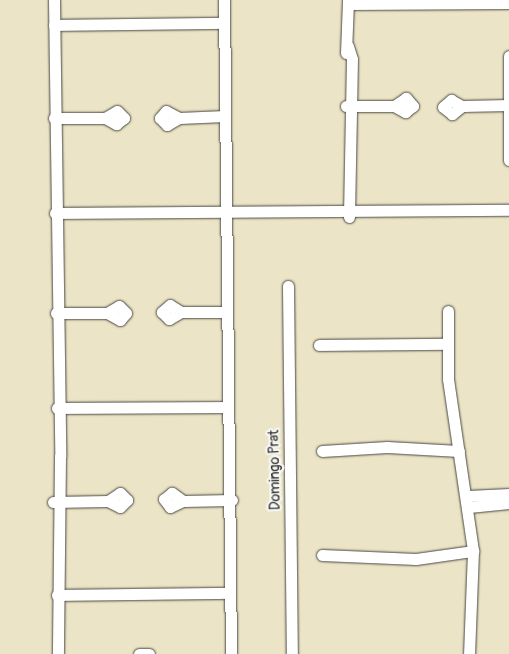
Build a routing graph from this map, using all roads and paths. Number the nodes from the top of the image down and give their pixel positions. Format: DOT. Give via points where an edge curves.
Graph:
graph roads {
  1 [pos="54,0"];
  2 [pos="224,0"];
  3 [pos="348,2"];
  4 [pos="429,2"];
  5 [pos="509,3"];
  6 [pos="224,23"];
  7 [pos="54,25"];
  8 [pos="509,56"];
  9 [pos="508,105"];
  10 [pos="348,106"];
  11 [pos="394,106"];
  12 [pos="462,106"];
  13 [pos="225,116"];
  14 [pos="54,118"];
  15 [pos="105,118"];
  16 [pos="180,118"];
  17 [pos="509,160"];
  18 [pos="509,210"];
  19 [pos="349,214"];
  20 [pos="226,215"];
  21 [pos="55,216"];
  22 [pos="509,217"];
  23 [pos="288,286"];
  24 [pos="448,311"];
  25 [pos="181,312"];
  26 [pos="227,312"];
  27 [pos="56,313"];
  28 [pos="107,313"];
  29 [pos="446,344"];
  30 [pos="319,345"];
  31 [pos="228,407"];
  32 [pos="57,408"];
  33 [pos="322,451"];
  34 [pos="459,451"];
  35 [pos="509,494"];
  36 [pos="229,500"];
  37 [pos="108,501"];
  38 [pos="183,501"];
  39 [pos="57,502"];
  40 [pos="468,502"];
  41 [pos="509,503"];
  42 [pos="473,551"];
  43 [pos="322,556"];
  44 [pos="230,593"];
  45 [pos="57,595"];
  46 [pos="58,654"];
  47 [pos="139,654"];
  48 [pos="149,654"];
  49 [pos="230,654"];
  50 [pos="292,654"];
  51 [pos="469,654"];
  1 -- 7 [label="street"];
  2 -- 6 [label="street"];
  3 -- 4 [label="street"];
  3 -- 10 [label="street"];
  4 -- 5 [label="street"];
  6 -- 7 [label="street"];
  6 -- 13 [label="street"];
  7 -- 14 [label="street"];
  8 -- 9 [label="street"];
  9 -- 12 [label="street"];
  9 -- 17 [label="street"];
  10 -- 11 [label="street"];
  10 -- 19 [label="street"];
  13 -- 16 [label="street"];
  13 -- 20 [label="street"];
  14 -- 15 [label="street"];
  14 -- 21 [label="street"];
  18 -- 19 [label="street"];
  19 -- 20 [label="street"];
  19 -- 22 [label="street"];
  20 -- 21 [label="street"];
  20 -- 26 [label="street"];
  21 -- 27 [label="street"];
  23 -- 50 [label="street, Domingo Prat"];
  24 -- 29 [label="street"];
  25 -- 26 [label="street"];
  26 -- 31 [label="street"];
  27 -- 28 [label="street"];
  27 -- 32 [label="street"];
  29 -- 30 [label="street"];
  29 -- 34 [label="street"];
  31 -- 32 [label="street"];
  31 -- 36 [label="street"];
  32 -- 39 [label="street"];
  33 -- 34 [label="street" via="387,447"];
  34 -- 40 [label="street"];
  35 -- 40 [label="street"];
  36 -- 38 [label="street"];
  36 -- 44 [label="street"];
  37 -- 39 [label="street"];
  39 -- 45 [label="street"];
  40 -- 41 [label="street"];
  40 -- 42 [label="street"];
  42 -- 43 [label="street" via="416,558"];
  42 -- 51 [label="street"];
  44 -- 45 [label="street"];
  44 -- 49 [label="street"];
  45 -- 46 [label="street"];
  47 -- 48 [label="street"];
}
